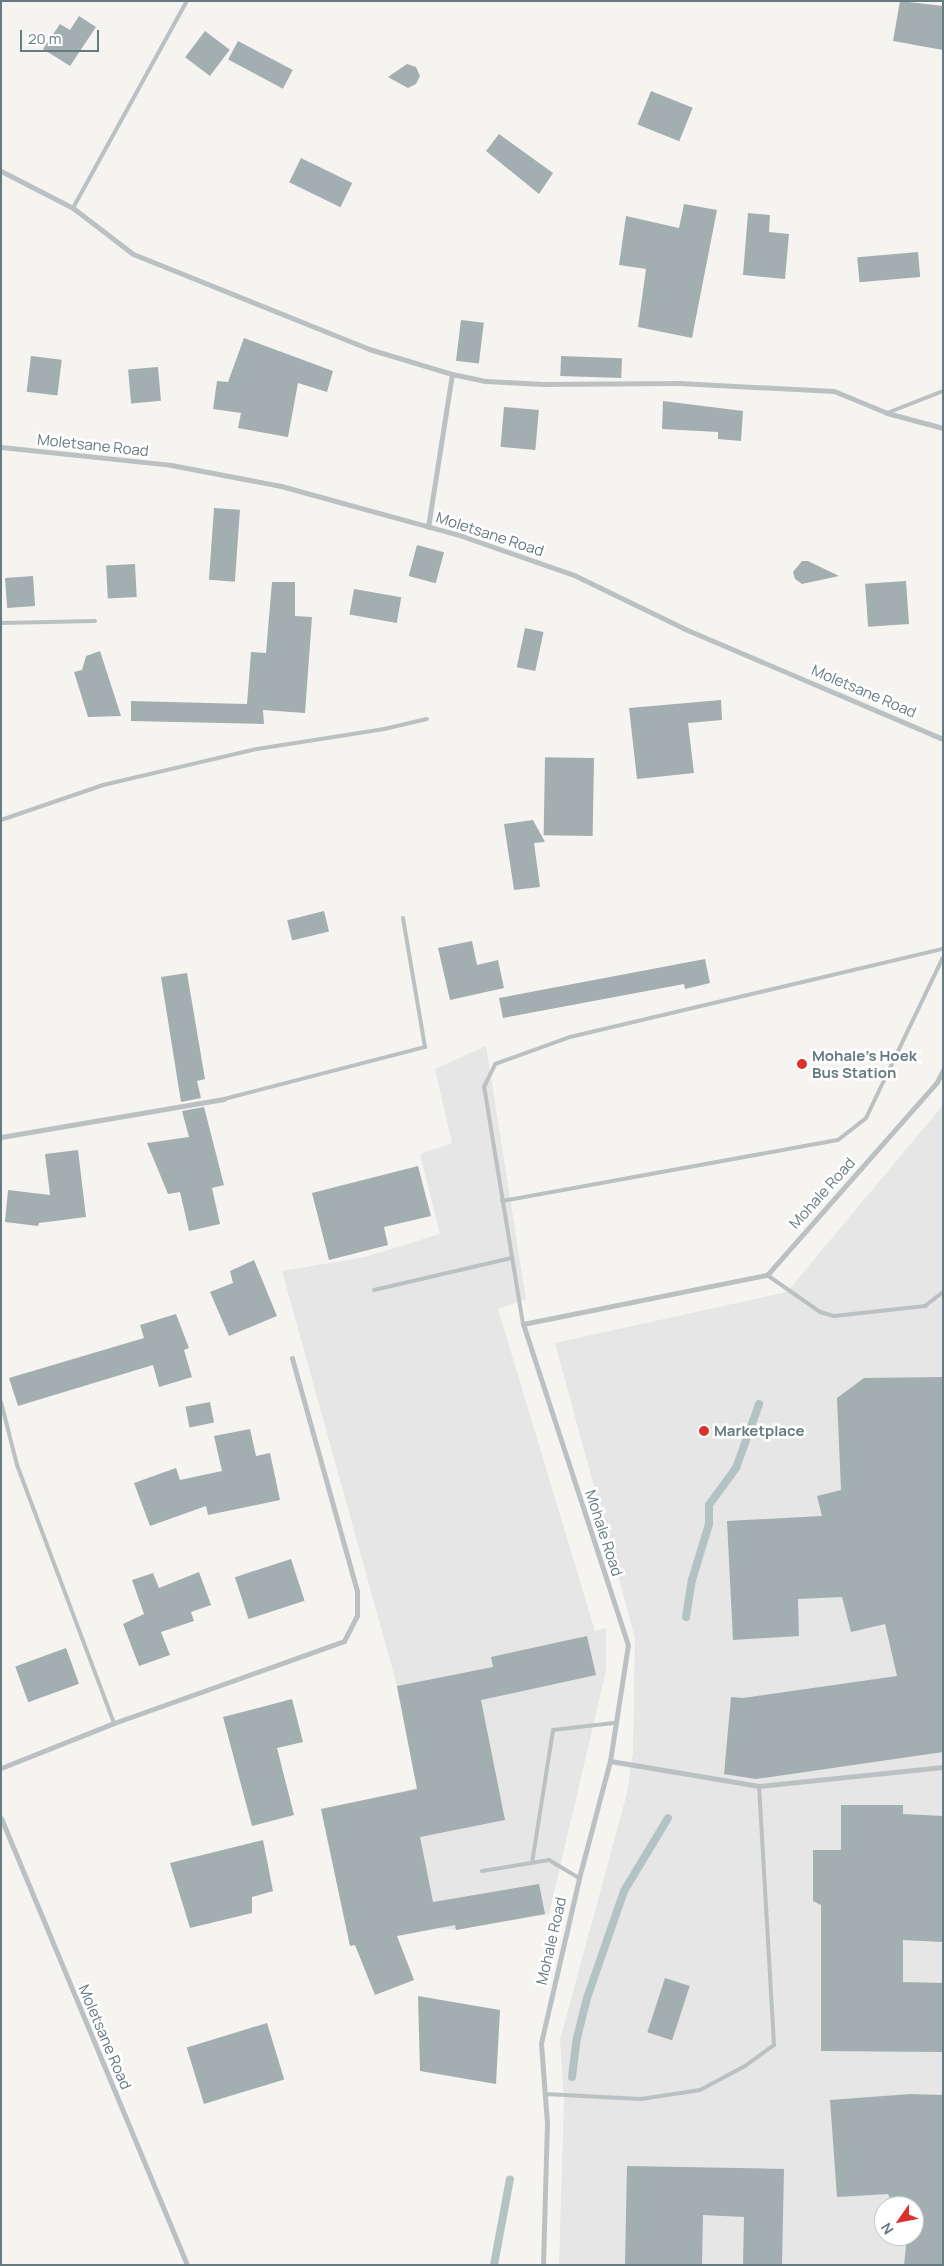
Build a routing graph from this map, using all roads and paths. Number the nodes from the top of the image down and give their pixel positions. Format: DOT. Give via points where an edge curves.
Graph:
graph roads {
  1 [pos="187,1"];
  2 [pos="1,171"];
  3 [pos="73,208"];
  4 [pos="452,374"];
  5 [pos="943,391"];
  6 [pos="887,413"];
  7 [pos="943,428"];
  8 [pos="1,448"];
  9 [pos="428,527"];
  10 [pos="95,621"];
  11 [pos="1,623"];
  12 [pos="427,719"];
  13 [pos="943,739"];
  14 [pos="1,820"];
  15 [pos="403,918"];
  16 [pos="943,949"];
  17 [pos="943,957"];
  18 [pos="943,1070"];
  19 [pos="224,1099"];
  20 [pos="1,1137"];
  21 [pos="502,1201"];
  22 [pos="512,1258"];
  23 [pos="767,1275"];
  24 [pos="374,1290"];
  25 [pos="943,1292"];
  26 [pos="523,1324"];
  27 [pos="292,1358"];
  28 [pos="1,1402"];
  29 [pos="114,1723"];
  30 [pos="614,1723"];
  31 [pos="610,1761"];
  32 [pos="943,1767"];
  33 [pos="1,1768"];
  34 [pos="759,1786"];
  35 [pos="1,1818"];
  36 [pos="532,1863"];
  37 [pos="482,1870"];
  38 [pos="579,1878"];
  39 [pos="545,2094"];
  40 [pos="187,2265"];
  41 [pos="543,2265"];
  1 -- 3 [label="lane"];
  2 -- 3 [label="street"];
  3 -- 4 [label="street" via="133,254 369,349"];
  4 -- 6 [label="street" via="486,381 543,384 679,383 834,391"];
  4 -- 9 [label="street"];
  5 -- 6 [label="lane"];
  6 -- 7 [label="street"];
  8 -- 9 [label="street, Moletsane Road" via="171,466 281,486"];
  9 -- 13 [label="street, Moletsane Road" via="574,575 685,629"];
  10 -- 11 [label="lane"];
  12 -- 14 [label="lane" via="247,751 103,785"];
  15 -- 19 [label="lane" via="425,1047"];
  16 -- 21 [label="lane" via="570,1038 494,1064 484,1087"];
  17 -- 21 [label="lane" via="866,1118 838,1140"];
  18 -- 23 [label="street, Mohale Road" via="938,1082"];
  19 -- 20 [label="street"];
  21 -- 22 [label="lane"];
  22 -- 24 [label="lane"];
  22 -- 26 [label="lane"];
  23 -- 25 [label="lane" via="820,1312 834,1316 925,1306"];
  23 -- 26 [label="street"];
  26 -- 30 [label="street, Mohale Road" via="628,1645"];
  27 -- 29 [label="street" via="357,1591 357,1615 344,1640"];
  28 -- 29 [label="lane" via="17,1465"];
  29 -- 33 [label="street"];
  30 -- 31 [label="street, Mohale Road"];
  30 -- 36 [label="lane" via="553,1730"];
  31 -- 34 [label="street"];
  31 -- 38 [label="street, Mohale Road"];
  32 -- 34 [label="street"];
  34 -- 39 [label="lane" via="774,2045 745,2066 700,2090 642,2099"];
  35 -- 40 [label="street, Moletsane Road"];
  36 -- 37 [label="lane"];
  36 -- 38 [label="lane" via="549,1860"];
  38 -- 39 [label="street, Mohale Road" via="540,2043"];
  39 -- 41 [label="street, Mohale Road"];
}
